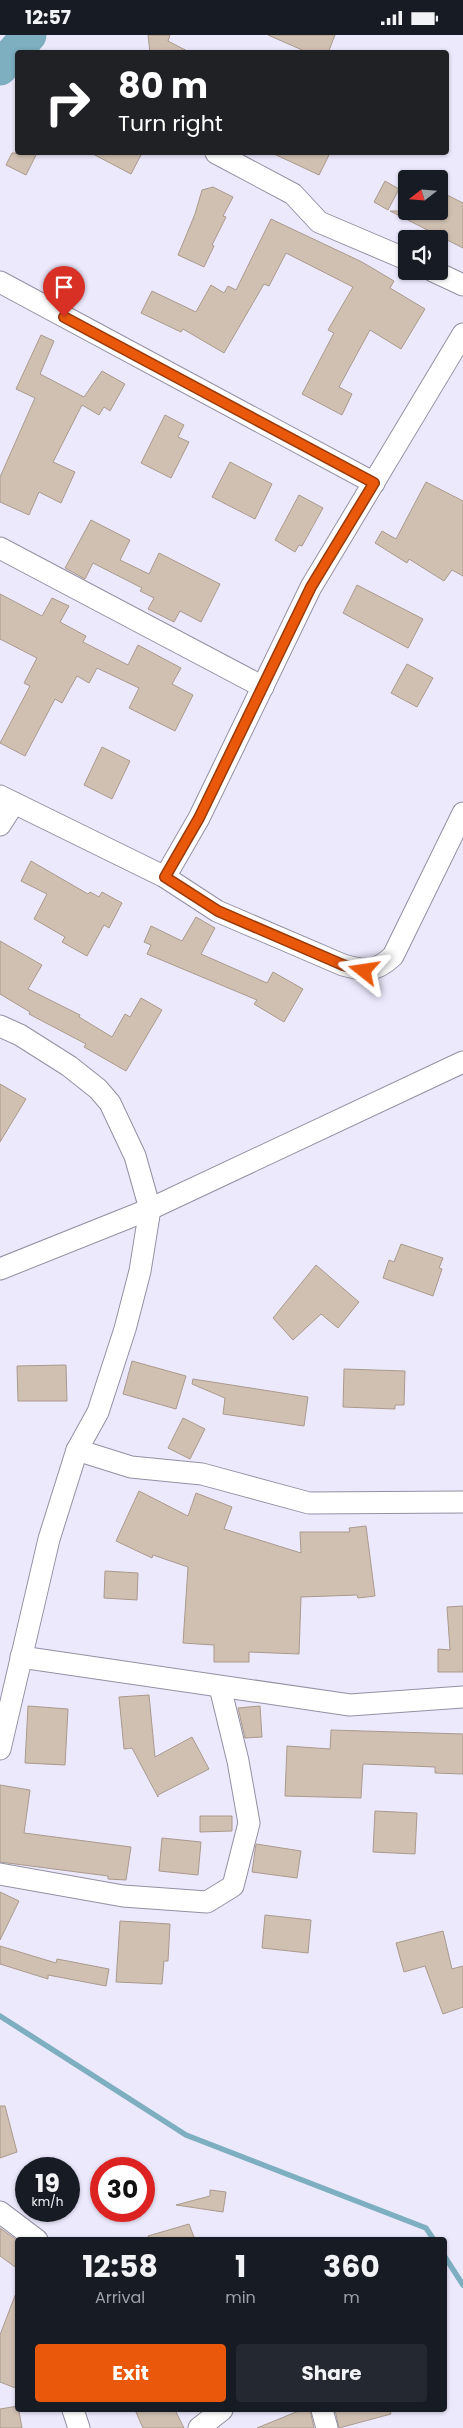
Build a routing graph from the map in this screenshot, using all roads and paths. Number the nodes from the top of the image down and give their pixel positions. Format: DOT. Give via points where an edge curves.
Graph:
graph roads {
  1 [pos="220,155"];
  2 [pos="398,256"];
  3 [pos="448,278"];
  4 [pos="0,282"];
  5 [pos="463,285"];
  6 [pos="463,334"];
  7 [pos="374,483"];
  8 [pos="0,548"];
  9 [pos="263,687"];
  10 [pos="7,800"];
  11 [pos="463,813"];
  12 [pos="0,825"];
  13 [pos="165,877"];
  14 [pos="0,1026"];
  15 [pos="463,1062"];
  16 [pos="150,1209"];
  17 [pos="0,1269"];
  18 [pos="78,1450"];
  19 [pos="463,1502"];
  20 [pos="21,1657"];
  21 [pos="220,1687"];
  22 [pos="463,1697"];
  23 [pos="0,1749"];
  24 [pos="0,1874"];
  25 [pos="0,2212"];
  26 [pos="33,2237"];
  27 [pos="74,2412"];
  28 [pos="219,2412"];
  29 [pos="323,2412"];
  30 [pos="79,2428"];
  31 [pos="199,2428"];
  32 [pos="327,2428"];
  1 -- 2 [label="street" via="293,194 319,222"];
  3 -- 5 [label="street"];
  4 -- 7 [label="street"];
  6 -- 7 [label="street"];
  7 -- 9 [label="street" via="311,587"];
  8 -- 9 [label="street"];
  9 -- 13 [label="street" via="199,818"];
  10 -- 12 [label="street"];
  10 -- 13 [label="street"];
  11 -- 13 [label="street" via="393,956 374,969 364,971 343,965 218,911"];
  14 -- 16 [label="street" via="69,1066 110,1103 135,1156"];
  15 -- 16 [label="street"];
  16 -- 17 [label="street"];
  16 -- 18 [label="street" via="140,1271 125,1329 98,1412"];
  18 -- 19 [label="street" via="131,1467 202,1474 309,1503"];
  18 -- 20 [label="street" via="48,1539"];
  20 -- 21 [label="street"];
  20 -- 23 [label="street"];
  21 -- 22 [label="street" via="350,1705"];
  21 -- 24 [label="street" via="250,1823 232,1886 206,1902 123,1895"];
  25 -- 26 [label="street"];
  27 -- 30 [label="street"];
  28 -- 31 [label="street"];
  29 -- 32 [label="street"];
}
